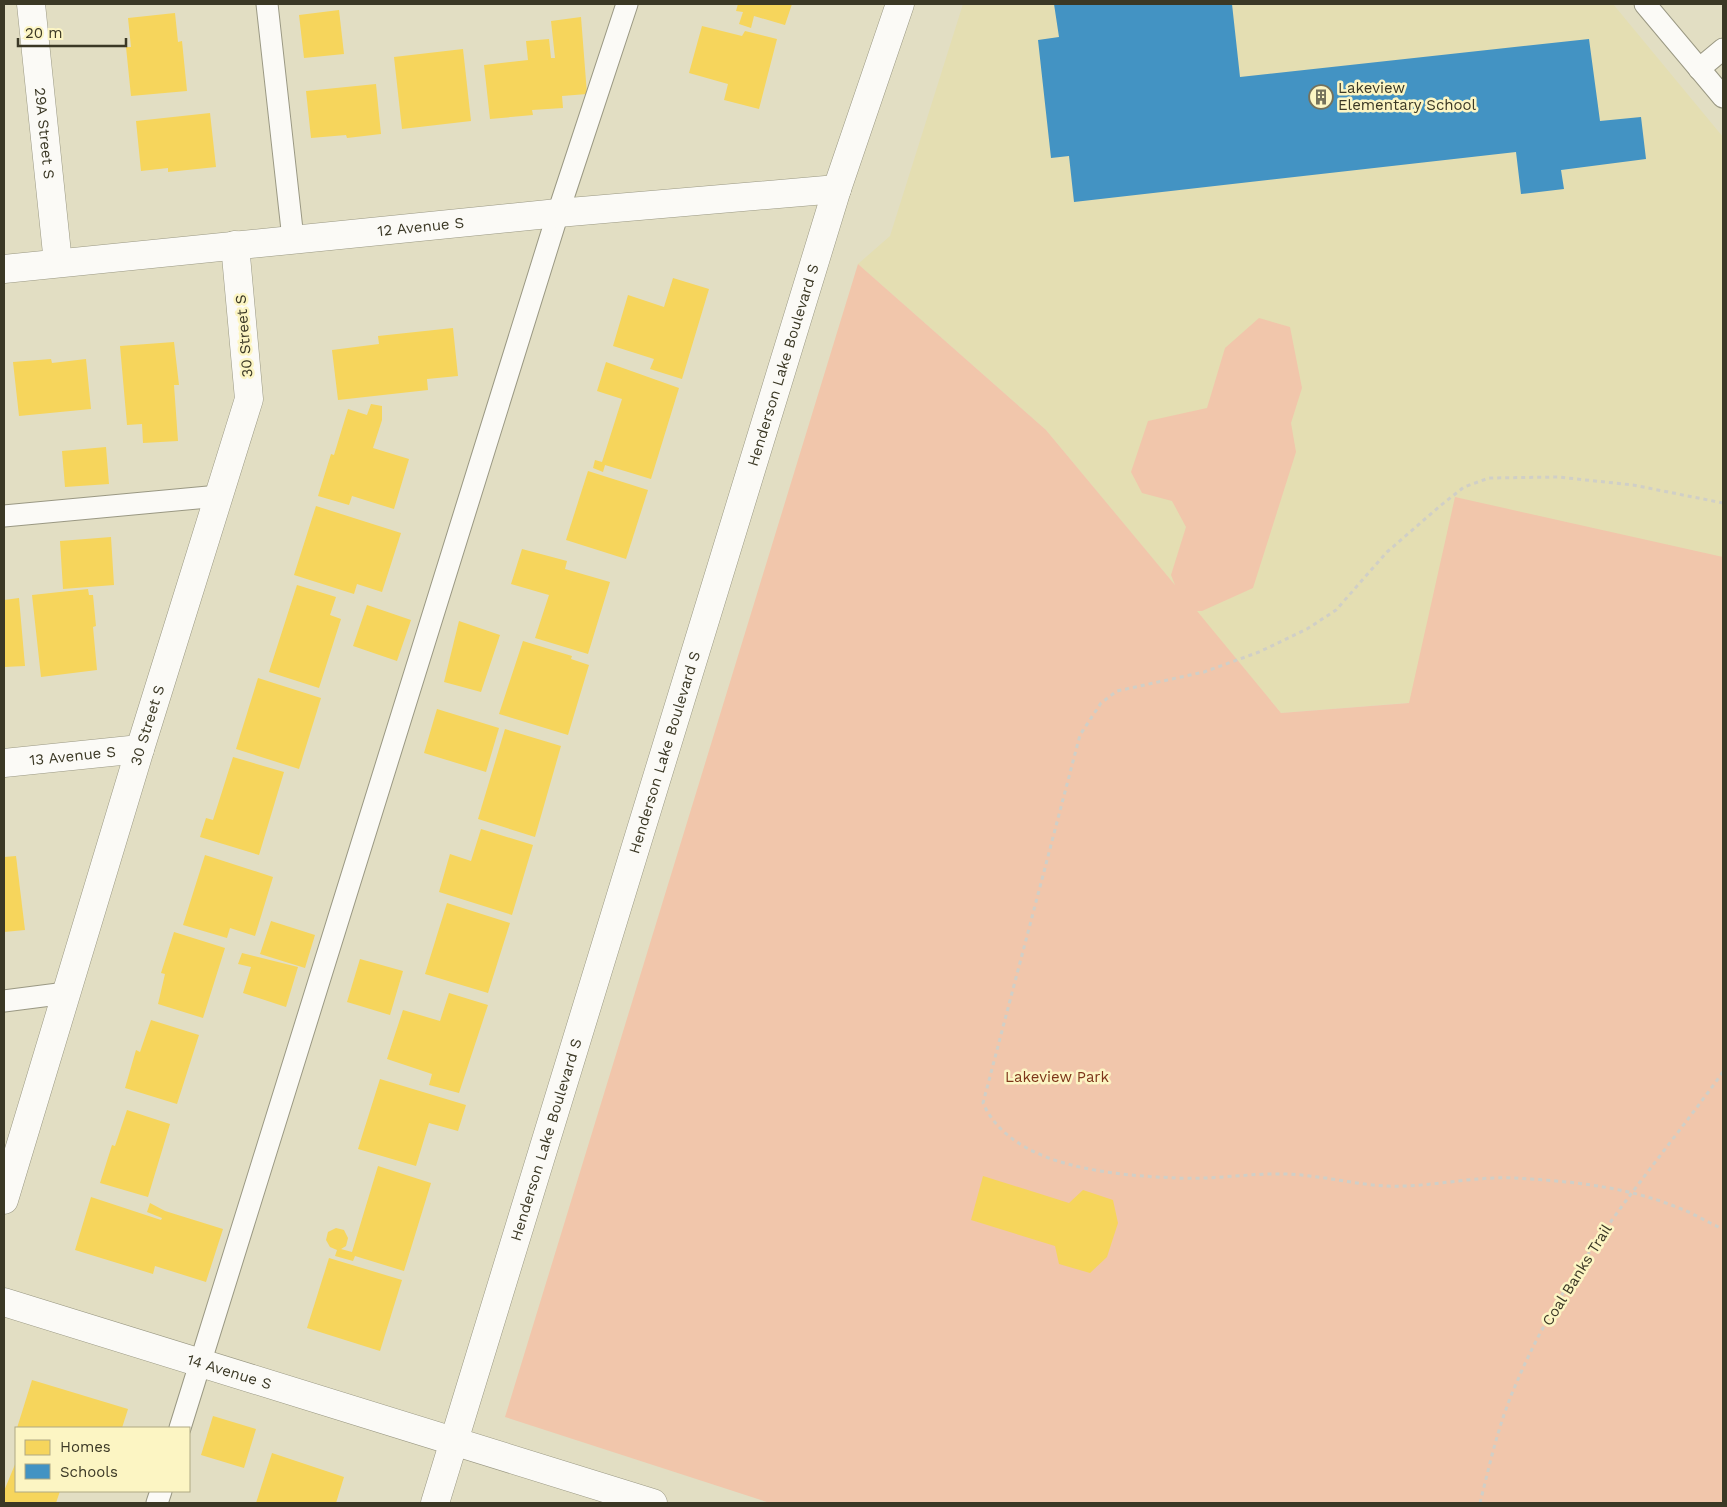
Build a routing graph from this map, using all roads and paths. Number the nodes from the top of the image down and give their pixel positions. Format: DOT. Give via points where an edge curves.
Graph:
graph roads {
  1 [pos="31,4"];
  2 [pos="267,4"];
  3 [pos="626,4"];
  4 [pos="900,4"];
  5 [pos="1645,4"];
  6 [pos="1723,49"];
  7 [pos="1699,69"];
  8 [pos="1723,97"];
  9 [pos="837,189"];
  10 [pos="558,213"];
  11 [pos="293,239"];
  12 [pos="235,245"];
  13 [pos="58,263"];
  14 [pos="4,269"];
  15 [pos="219,496"];
  16 [pos="1723,503"];
  17 [pos="4,516"];
  18 [pos="140,749"];
  19 [pos="4,763"];
  20 [pos="66,993"];
  21 [pos="4,1001"];
  22 [pos="1723,1072"];
  23 [pos="1631,1192"];
  24 [pos="4,1200"];
  25 [pos="1723,1229"];
  26 [pos="4,1302"];
  27 [pos="201,1362"];
  28 [pos="180,1427"];
  29 [pos="455,1440"];
  30 [pos="435,1503"];
  31 [pos="652,1503"];
  32 [pos="1480,1503"];
  1 -- 13 [label="street, 29A Street S"];
  2 -- 11 [label="lane"];
  3 -- 10 [label="lane"];
  4 -- 9 [label="street, Henderson Lake Boulevard S"];
  5 -- 7 [label="lane"];
  6 -- 7 [label="lane"];
  7 -- 8 [label="lane"];
  9 -- 10 [label="street, 12 Avenue S"];
  9 -- 29 [label="street, Henderson Lake Boulevard S"];
  10 -- 11 [label="street, 12 Avenue S"];
  10 -- 27 [label="lane"];
  11 -- 12 [label="street, 12 Avenue S"];
  12 -- 13 [label="street, 12 Avenue S"];
  12 -- 15 [label="street, 30 Street S" via="249,399"];
  13 -- 14 [label="street, 12 Avenue S"];
  15 -- 17 [label="lane"];
  15 -- 18 [label="street, 30 Street S"];
  16 -- 23 [label="path" via="1633,485 1558,478 1489,478 1464,487 1440,506 1387,552 1336,610 1307,629 1259,652 1204,672 1117,691 1101,703 1080,735 983,1103 990,1118 1012,1140 1034,1154 1095,1169 1177,1178 1285,1174 1386,1186 1512,1178 1593,1185"];
  18 -- 19 [label="street, 13 Avenue S"];
  18 -- 20 [label="street, 30 Street S"];
  20 -- 21 [label="lane"];
  20 -- 24 [label="street, 30 Street S"];
  22 -- 23 [label="path, Coal Banks Trail"];
  23 -- 25 [label="path" via="1674,1206"];
  23 -- 32 [label="path, Coal Banks Trail" via="1590,1250 1536,1340 1499,1427"];
  26 -- 27 [label="street, 14 Avenue S"];
  27 -- 28 [label="lane"];
  27 -- 29 [label="street, 14 Avenue S"];
  29 -- 30 [label="street, Henderson Lake Boulevard S"];
  29 -- 31 [label="street, 14 Avenue S"];
}
